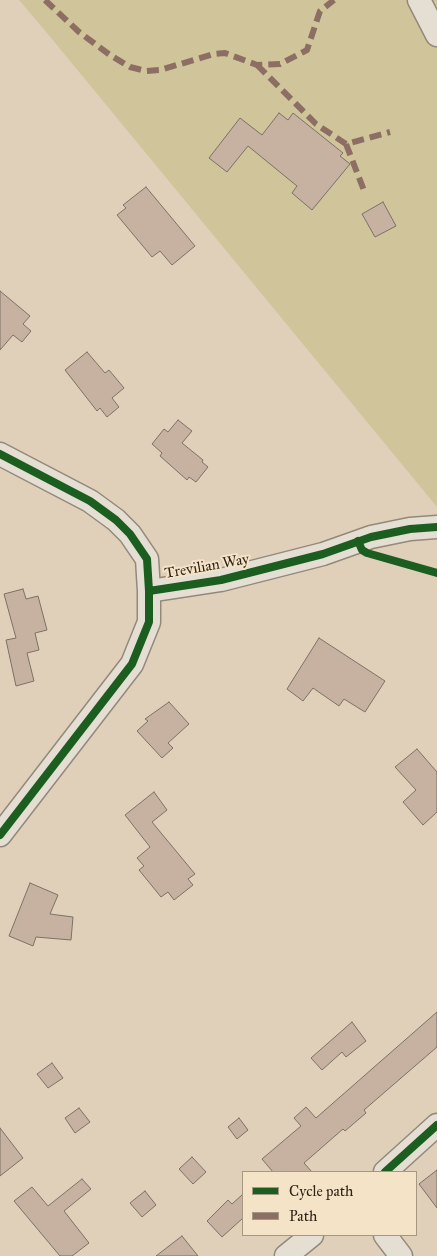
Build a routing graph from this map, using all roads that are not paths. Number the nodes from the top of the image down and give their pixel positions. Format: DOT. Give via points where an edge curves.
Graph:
graph roads {
  1 [pos="419,0"];
  2 [pos="437,36"];
  3 [pos="0,454"];
  4 [pos="437,527"];
  5 [pos="149,591"];
  6 [pos="0,835"];
  7 [pos="437,1125"];
  8 [pos="386,1171"];
  9 [pos="311,1236"];
  10 [pos="385,1236"];
  11 [pos="286,1256"];
  12 [pos="401,1256"];
  1 -- 2 [label="street"];
  3 -- 5 [label="street" via="90,502 116,520 147,560"];
  4 -- 5 [label="street, Trevilian Way" via="371,537 323,554 221,580"];
  5 -- 6 [label="street, Trevilian Way" via="149,622 132,664"];
  7 -- 8 [label="street"];
  9 -- 11 [label="street"];
  10 -- 12 [label="street"];
}
